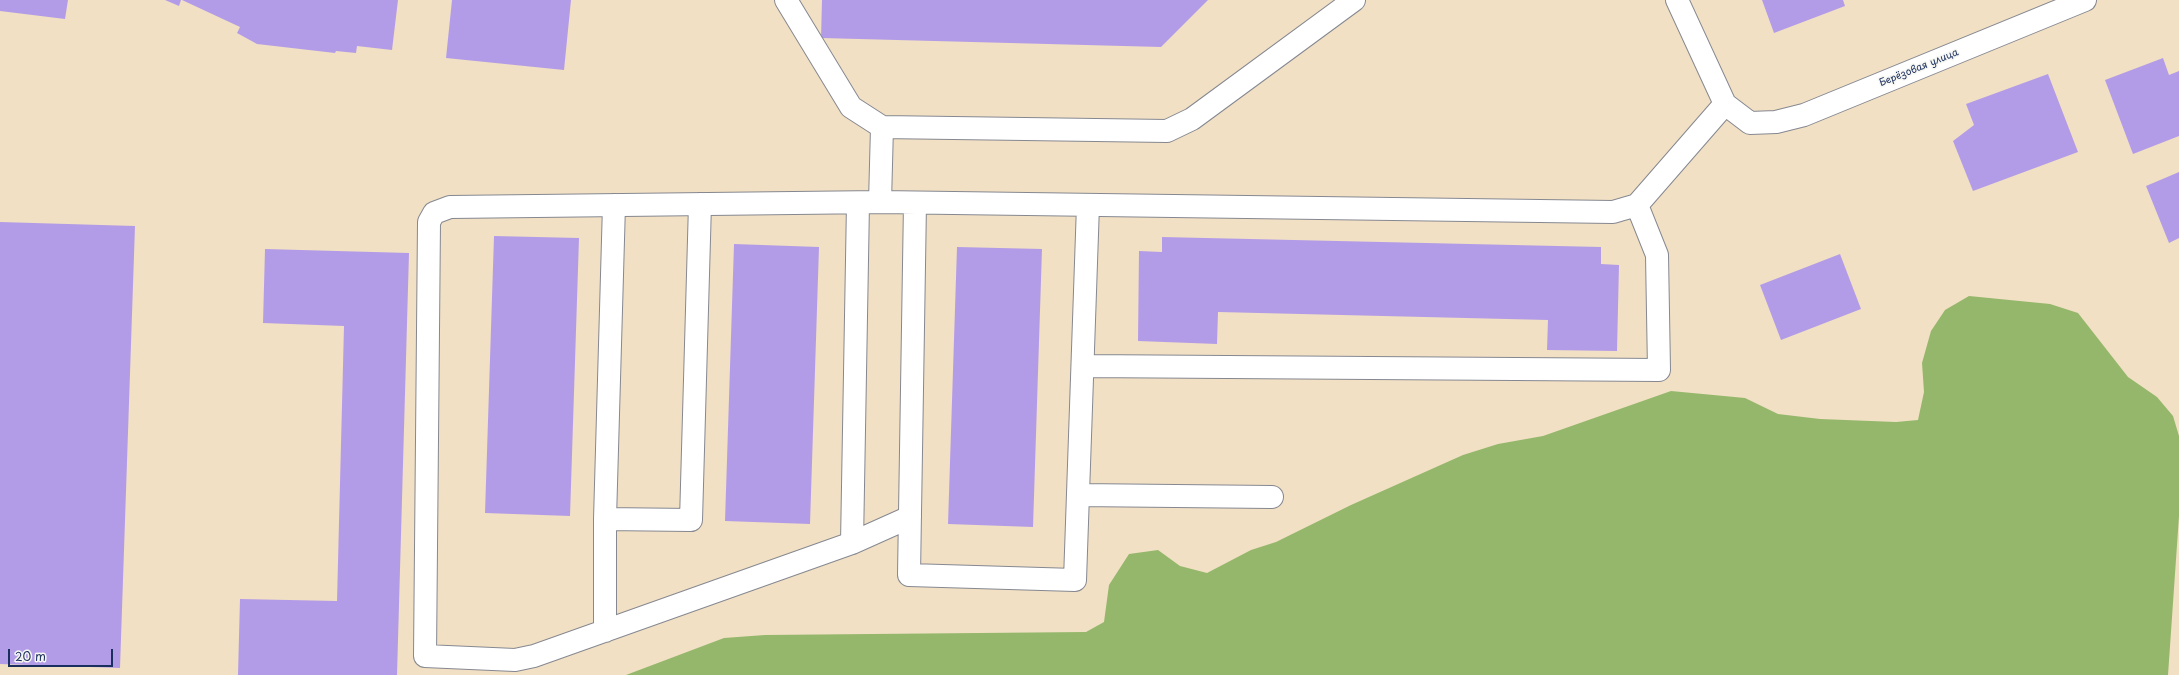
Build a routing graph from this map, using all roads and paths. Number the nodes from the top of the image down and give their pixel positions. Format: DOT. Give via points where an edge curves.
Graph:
graph roads {
  1 [pos="786,0"];
  2 [pos="1354,0"];
  3 [pos="1677,0"];
  4 [pos="2085,0"];
  5 [pos="1725,104"];
  6 [pos="882,127"];
  7 [pos="880,202"];
  8 [pos="858,203"];
  9 [pos="915,203"];
  10 [pos="700,204"];
  11 [pos="614,205"];
  12 [pos="1088,205"];
  13 [pos="1637,205"];
  14 [pos="1083,366"];
  15 [pos="1078,495"];
  16 [pos="1272,497"];
  17 [pos="910,518"];
  18 [pos="605,519"];
  19 [pos="852,543"];
  20 [pos="605,631"];
  1 -- 6 [label="street" via="851,107"];
  2 -- 6 [label="street" via="1192,119 1167,131"];
  3 -- 5 [label="street"];
  4 -- 5 [label="street, Берёзовая улица" via="1804,115 1776,122 1750,123"];
  5 -- 13 [label="street"];
  6 -- 7 [label="street"];
  7 -- 8 [label="street"];
  7 -- 9 [label="street"];
  8 -- 10 [label="street"];
  8 -- 19 [label="street"];
  9 -- 12 [label="street"];
  9 -- 17 [label="street"];
  10 -- 11 [label="street"];
  10 -- 18 [label="street" via="690,520"];
  11 -- 18 [label="street"];
  11 -- 20 [label="street" via="450,207 434,213 429,222 425,656 515,660 534,656"];
  12 -- 13 [label="street" via="1614,212"];
  12 -- 14 [label="street"];
  13 -- 14 [label="street" via="1657,255 1659,370"];
  14 -- 15 [label="street"];
  15 -- 16 [label="street"];
  15 -- 17 [label="street" via="1075,580 909,575"];
  17 -- 19 [label="street"];
  18 -- 20 [label="street"];
  19 -- 20 [label="street"];
}
